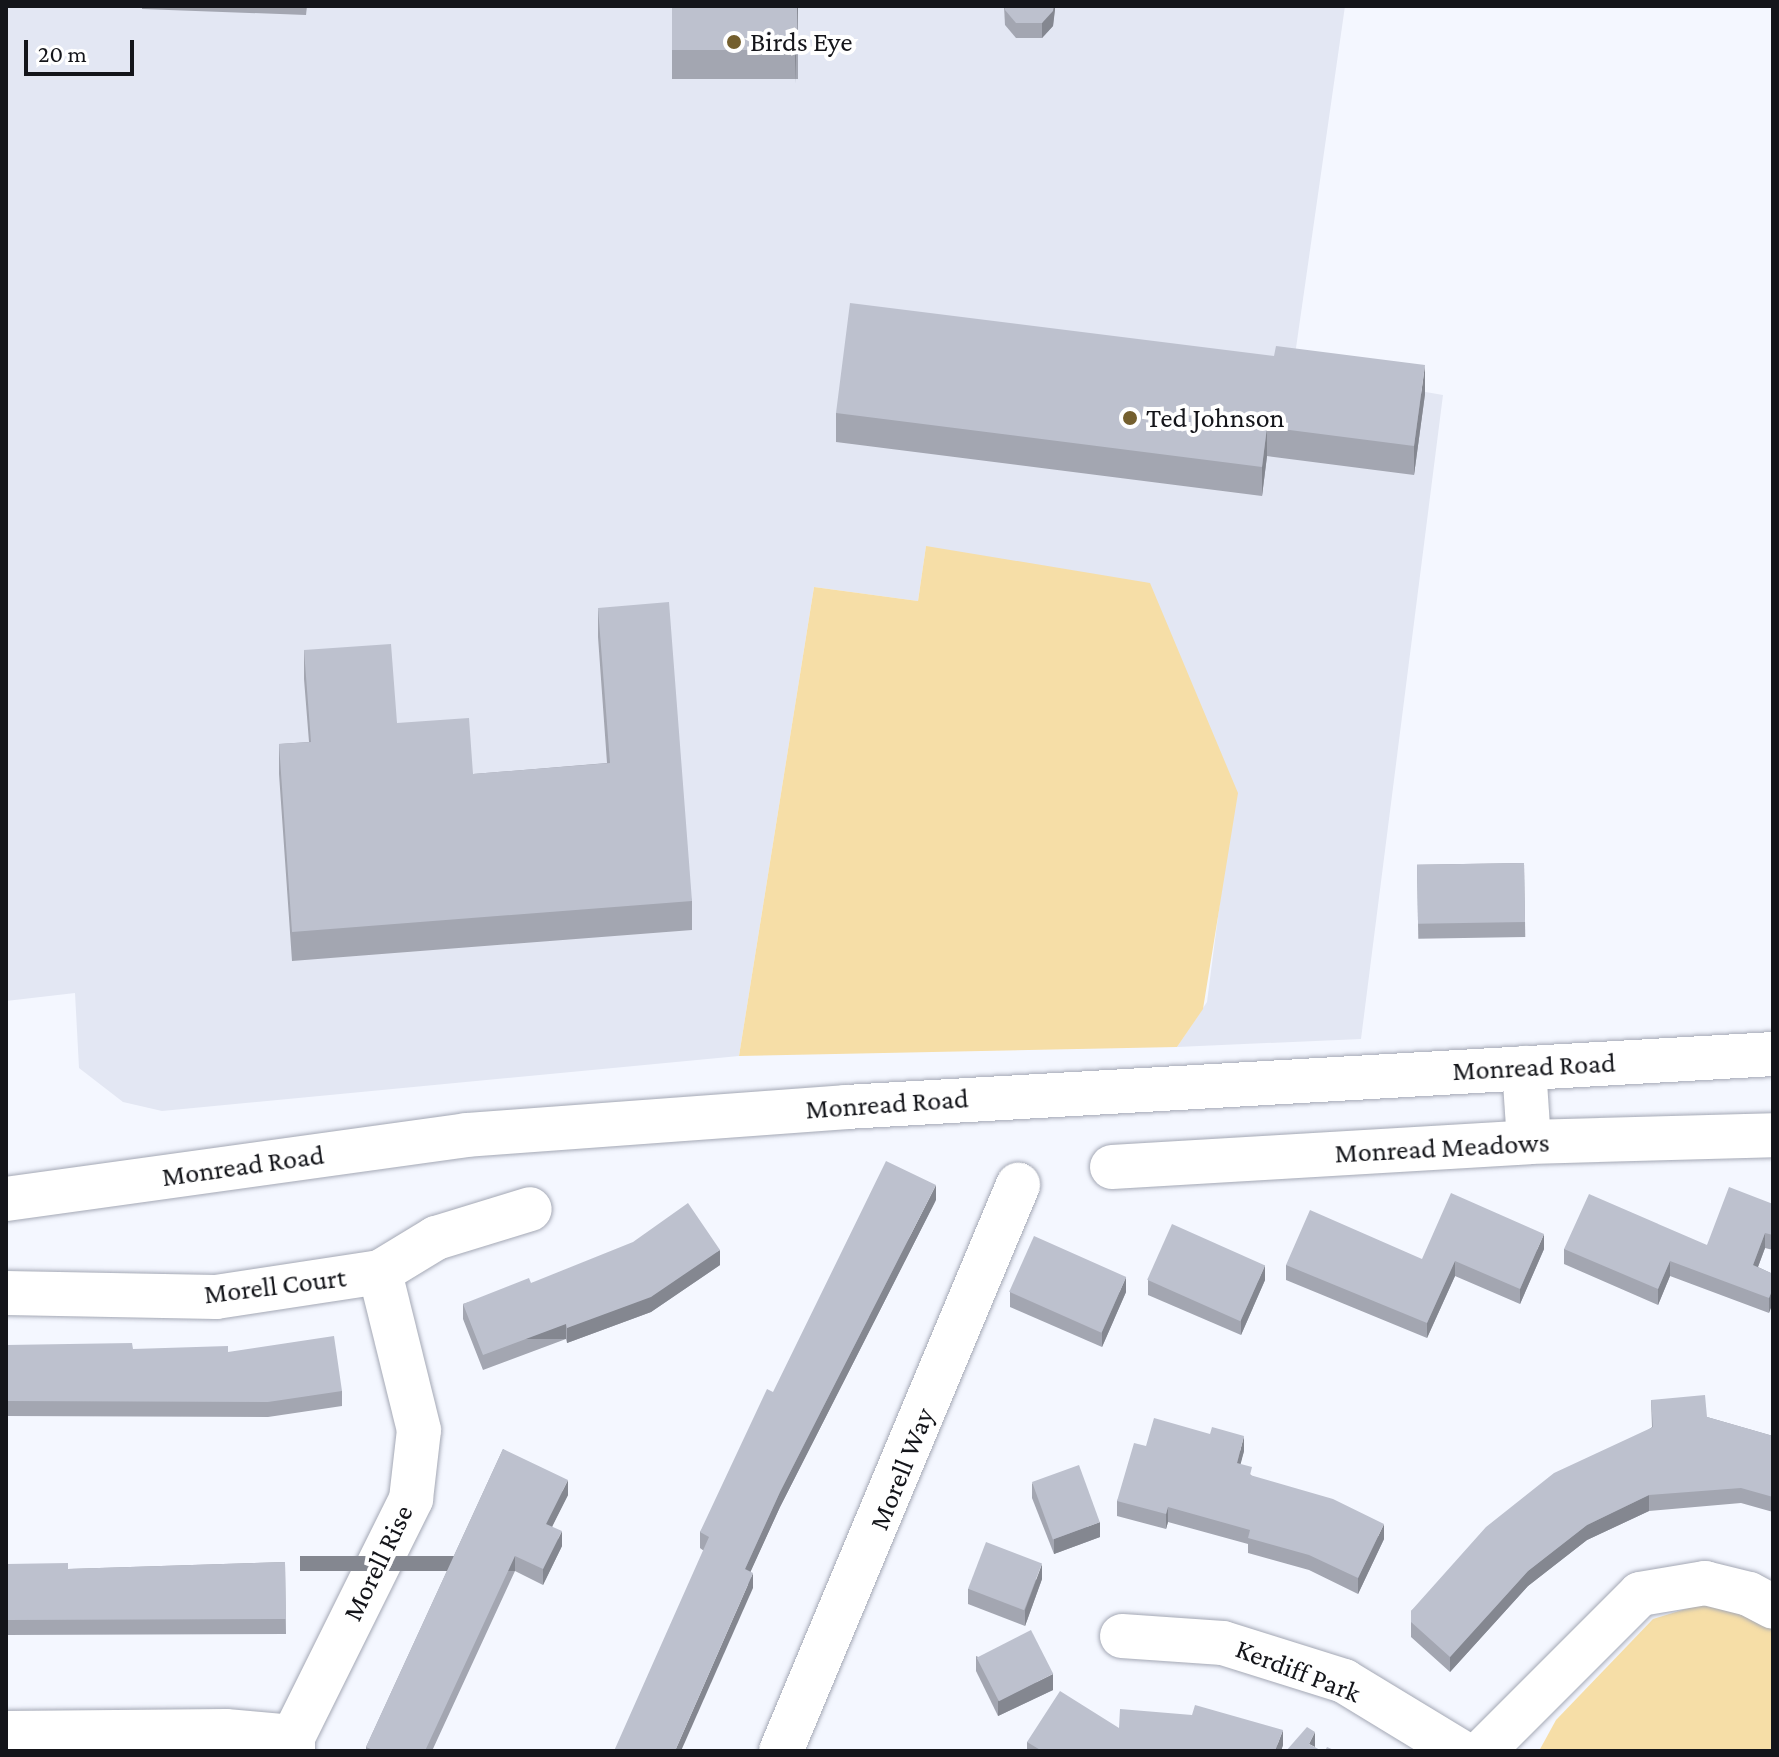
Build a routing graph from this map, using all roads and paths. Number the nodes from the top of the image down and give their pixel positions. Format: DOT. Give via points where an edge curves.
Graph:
graph roads {
  1 [pos="1773,1054"];
  2 [pos="1524,1068"];
  3 [pos="1773,1135"];
  4 [pos="1529,1142"];
  5 [pos="1112,1167"];
  6 [pos="1018,1185"];
  7 [pos="6,1199"];
  8 [pos="530,1209"];
  9 [pos="380,1272"];
  10 [pos="6,1293"];
  11 [pos="1773,1607"];
  12 [pos="1122,1636"];
  13 [pos="6,1733"];
  14 [pos="293,1744"];
  15 [pos="781,1751"];
  16 [pos="1459,1751"];
  17 [pos="1483,1751"];
  1 -- 2 [label="street, Monread Road"];
  2 -- 4 [label="street"];
  2 -- 7 [label="street, Monread Road" via="466,1135"];
  3 -- 4 [label="street, Monread Meadows"];
  4 -- 5 [label="street, Monread Meadows"];
  6 -- 15 [label="street, Morell Way"];
  8 -- 9 [label="street, Morell Court" via="436,1238"];
  9 -- 10 [label="street, Morell Court" via="216,1297"];
  9 -- 14 [label="street, Morell Rise" via="419,1430 411,1499"];
  11 -- 17 [label="street" via="1749,1594 1705,1583 1640,1594"];
  12 -- 16 [label="street, Kerdiff Park" via="1223,1643 1344,1681"];
  13 -- 14 [label="street" via="226,1731"];
}
